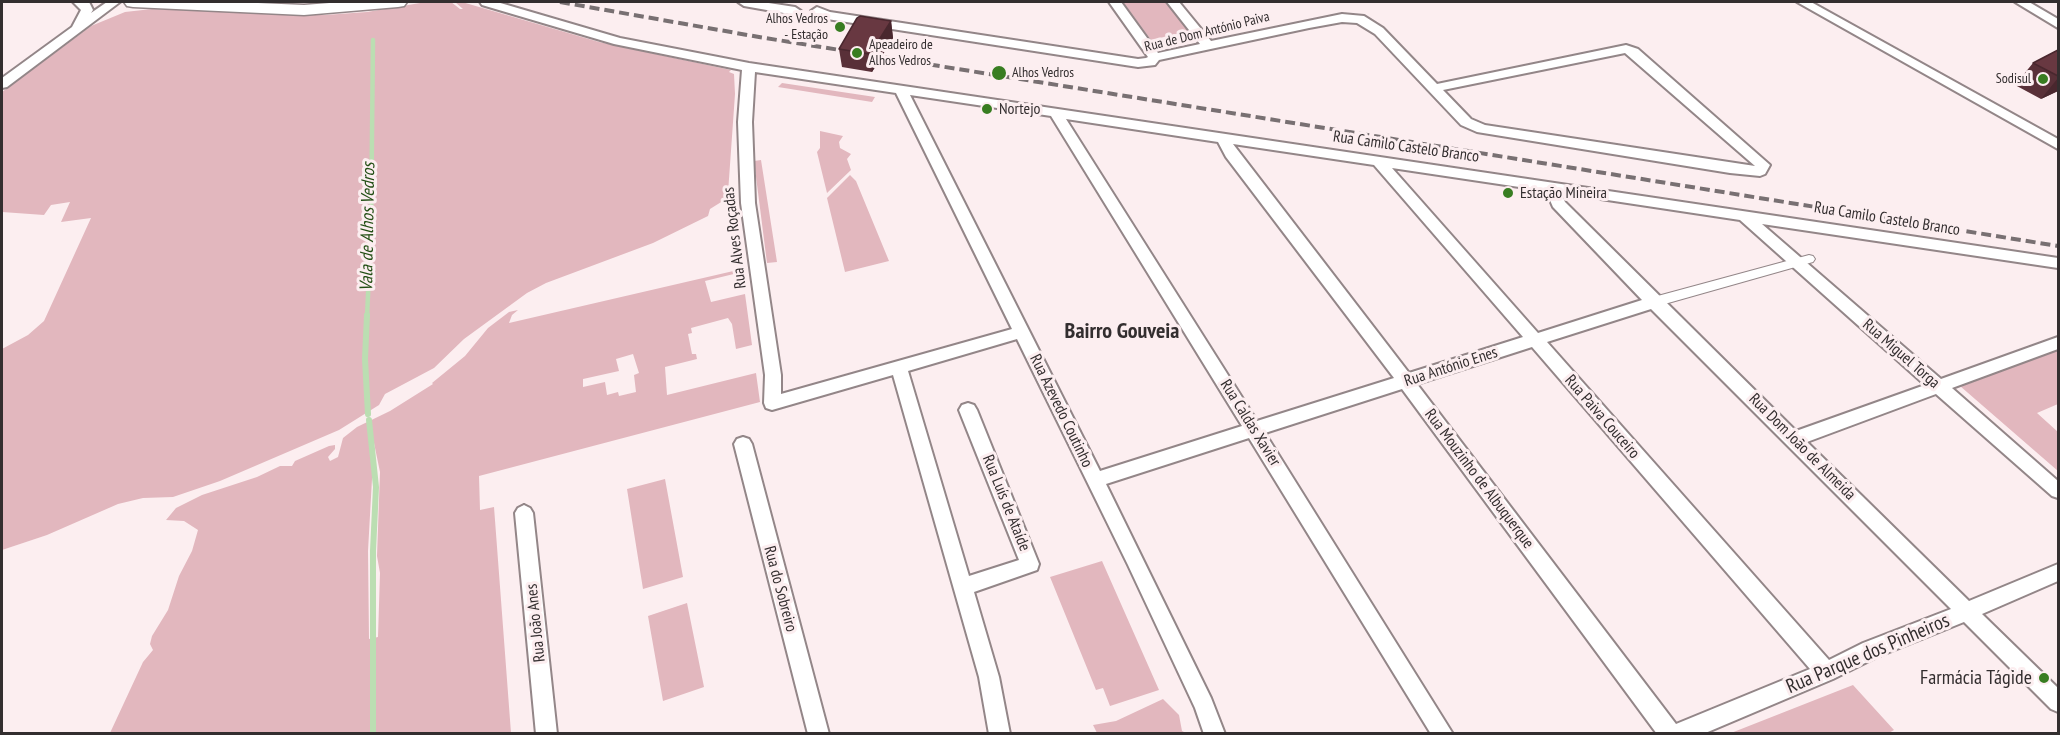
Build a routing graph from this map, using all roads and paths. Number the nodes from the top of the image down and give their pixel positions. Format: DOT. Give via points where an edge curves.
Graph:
graph roads {
  1 [pos="79,2"];
  2 [pos="114,2"];
  3 [pos="133,2"];
  4 [pos="278,2"];
  5 [pos="398,2"];
  6 [pos="486,2"];
  7 [pos="742,2"];
  8 [pos="754,2"];
  9 [pos="786,2"];
  10 [pos="831,2"];
  11 [pos="1115,2"];
  12 [pos="1173,2"];
  13 [pos="1803,2"];
  14 [pos="2021,2"];
  15 [pos="353,7"];
  16 [pos="795,11"];
  17 [pos="817,11"];
  18 [pos="2058,24"];
  19 [pos="75,29"];
  20 [pos="1208,45"];
  21 [pos="1155,57"];
  22 [pos="749,67"];
  23 [pos="2,84"];
  24 [pos="1436,88"];
  25 [pos="901,90"];
  26 [pos="1056,113"];
  27 [pos="1223,138"];
  28 [pos="2058,146"];
  29 [pos="1378,162"];
  30 [pos="1552,187"];
  31 [pos="1744,216"];
  32 [pos="1802,260"];
  33 [pos="2058,263"];
  34 [pos="1654,302"];
  35 [pos="1022,332"];
  36 [pos="1535,340"];
  37 [pos="2058,343"];
  38 [pos="899,367"];
  39 [pos="1406,381"];
  40 [pos="1938,387"];
  41 [pos="968,410"];
  42 [pos="1254,429"];
  43 [pos="1795,439"];
  44 [pos="743,444"];
  45 [pos="1095,480"];
  46 [pos="2058,491"];
  47 [pos="524,513"];
  48 [pos="2058,572"];
  49 [pos="963,587"];
  50 [pos="1968,611"];
  51 [pos="1826,672"];
  52 [pos="2058,702"];
  53 [pos="547,734"];
  54 [pos="819,734"];
  55 [pos="1000,734"];
  56 [pos="1215,734"];
  57 [pos="1443,734"];
  58 [pos="1670,734"];
  59 [pos="1677,734"];
  1 -- 19 [label="street" via="87,10"];
  2 -- 19 [label="street"];
  3 -- 15 [label="main road" via="282,10"];
  4 -- 15 [label="main road"];
  5 -- 15 [label="main road"];
  6 -- 22 [label="street, Rua Camilo Castelo Branco" via="618,41"];
  7 -- 8 [label="street"];
  7 -- 16 [label="street, Rua de Dom António Paiva"];
  9 -- 16 [label="street"];
  10 -- 17 [label="street"];
  11 -- 21 [label="street"];
  12 -- 20 [label="street"];
  13 -- 28 [label="street"];
  14 -- 18 [label="street"];
  16 -- 17 [label="street, Rua de Dom António Paiva"];
  17 -- 21 [label="street, Rua de Dom António Paiva" via="1138,63 1150,62"];
  19 -- 23 [label="street"];
  20 -- 21 [label="street, Rua de Dom António Paiva"];
  20 -- 24 [label="street, Rua de Dom António Paiva" via="1342,18 1360,19 1379,31"];
  22 -- 25 [label="street, Rua Camilo Castelo Branco"];
  22 -- 38 [label="street, Rua Alves Roçadas" via="745,122 748,203 773,375 772,404"];
  24 -- 24 [label="street" via="1626,49 1763,165 1760,171 1730,168 1482,129 1466,122"];
  25 -- 26 [label="street, Rua Camilo Castelo Branco"];
  25 -- 35 [label="street, Rua Azevedo Coutinho"];
  26 -- 27 [label="street, Rua Camilo Castelo Branco"];
  26 -- 42 [label="street, Rua Caldas Xavier"];
  27 -- 29 [label="street, Rua Camilo Castelo Branco"];
  27 -- 39 [label="street, Rua Mouzinho de Albuquerque" via="1231,154"];
  29 -- 30 [label="street, Rua Camilo Castelo Branco"];
  29 -- 36 [label="street, Rua Paiva Couceiro"];
  30 -- 31 [label="street, Rua Camilo Castelo Branco"];
  30 -- 34 [label="street, Rua Dom João de Almeida" via="1558,204"];
  31 -- 32 [label="street, Rua Miguel Torga"];
  31 -- 33 [label="street, Rua Camilo Castelo Branco"];
  32 -- 34 [label="street, Rua António Enes"];
  32 -- 40 [label="street, Rua Miguel Torga"];
  34 -- 36 [label="street, Rua António Enes"];
  34 -- 43 [label="street, Rua Dom João de Almeida"];
  35 -- 38 [label="street"];
  35 -- 45 [label="street, Rua Azevedo Coutinho"];
  36 -- 39 [label="street, Rua António Enes"];
  36 -- 51 [label="street, Rua Paiva Couceiro"];
  37 -- 40 [label="street"];
  38 -- 49 [label="street"];
  39 -- 42 [label="street, Rua António Enes"];
  39 -- 58 [label="street, Rua Mouzinho de Albuquerque"];
  40 -- 43 [label="street"];
  40 -- 46 [label="street, Rua Miguel Torga"];
  41 -- 49 [label="street, Rua Luís de Ataíde" via="1030,564"];
  42 -- 45 [label="street, Rua António Enes"];
  42 -- 57 [label="street, Rua Caldas Xavier"];
  43 -- 50 [label="street, Rua Dom João de Almeida"];
  44 -- 54 [label="street, Rua do Sobreiro"];
  45 -- 56 [label="street, Rua Azevedo Coutinho"];
  47 -- 53 [label="street, Rua João Anes"];
  48 -- 50 [label="street, Rua Parque dos Pinheiros"];
  49 -- 55 [label="street" via="990,676"];
  50 -- 51 [label="street, Rua Parque dos Pinheiros"];
  50 -- 52 [label="street, Rua Dom João de Almeida"];
  51 -- 59 [label="street, Rua Parque dos Pinheiros"];
}
